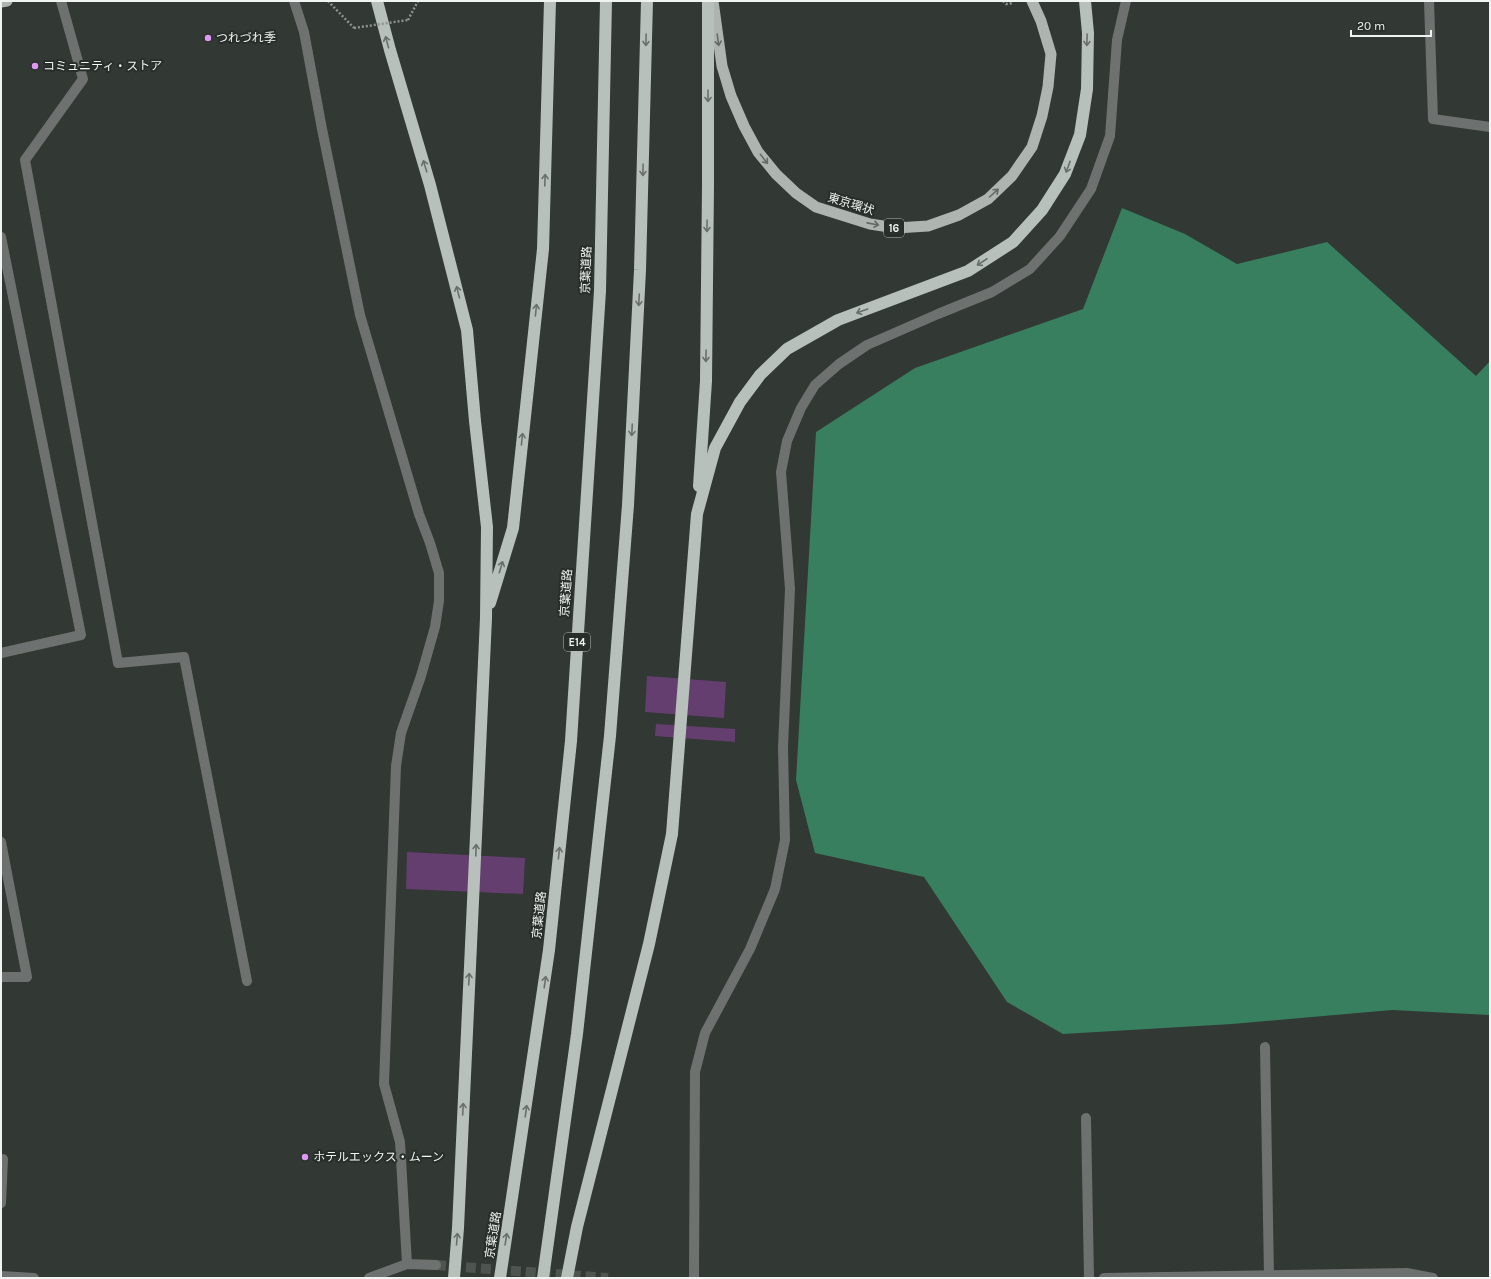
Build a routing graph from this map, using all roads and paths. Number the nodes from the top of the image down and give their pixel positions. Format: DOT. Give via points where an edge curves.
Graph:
graph roads {
  1 [pos="7,1"];
  2 [pos="61,1"];
  3 [pos="294,1"];
  4 [pos="328,1"];
  5 [pos="377,1"];
  6 [pos="418,1"];
  7 [pos="550,1"];
  8 [pos="606,1"];
  9 [pos="647,1"];
  10 [pos="708,1"];
  11 [pos="713,1"];
  12 [pos="1003,1"];
  13 [pos="1032,1"];
  14 [pos="1085,1"];
  15 [pos="1126,1"];
  16 [pos="1429,1"];
  17 [pos="1,2"];
  18 [pos="1006,4"];
  19 [pos="1490,127"];
  20 [pos="1,237"];
  21 [pos="2,248"];
  22 [pos="697,514"];
  23 [pos="486,618"];
  24 [pos="1,653"];
  25 [pos="1,842"];
  26 [pos="1,977"];
  27 [pos="247,981"];
  28 [pos="1264,1047"];
  29 [pos="1086,1118"];
  30 [pos="3,1159"];
  31 [pos="1,1203"];
  32 [pos="408,1264"];
  33 [pos="436,1265"];
  34 [pos="1,1276"];
  35 [pos="1269,1276"];
  36 [pos="34,1278"];
  37 [pos="369,1278"];
  38 [pos="454,1278"];
  39 [pos="500,1278"];
  40 [pos="543,1278"];
  41 [pos="567,1278"];
  42 [pos="694,1278"];
  43 [pos="1089,1278"];
  44 [pos="1104,1278"];
  45 [pos="1432,1278"];
  1 -- 17 [label="highway"];
  2 -- 27 [label="street" via="83,80 25,160 118,663 184,657"];
  3 -- 32 [label="street" via="304,32 360,315 418,514 439,573 440,601 435,627 401,733 396,766 384,1084 400,1142"];
  4 -- 6 [label="path, bridge" via="354,28 408,20"];
  23 -- 5 [label="highway, one-way" via="487,527 468,330 430,185"];
  23 -- 7 [label="highway, one-way" via="513,528 543,249"];
  39 -- 8 [label="highway, 京葉道路 / E14, one-way" via="550,950 571,741 600,291"];
  9 -- 40 [label="highway, one-way" via="640,270 628,505 610,736 577,1034"];
  10 -- 22 [label="highway, one-way" via="706,381"];
  11 -- 13 [label="highway, 東京環状 / 16, one-way" via="722,66 744,126 758,152 796,193 816,207 870,224 896,228 928,226 959,215 988,199 1012,176 1032,147 1048,87 1051,54"];
  12 -- 18 [label="path"];
  14 -- 22 [label="highway, one-way" via="1088,33 1087,89 1080,135 1065,174 1042,210 1013,242 968,271 838,320 787,349 760,375 740,402 715,448"];
  15 -- 42 [label="street" via="1117,40 1110,136 1091,189 1060,236 1030,269 992,292 867,345 839,364 815,385 801,408 787,441 781,472 790,589 783,747 785,840 775,889 750,949 704,1033 695,1072"];
  16 -- 19 [label="street" via="1434,119"];
  20 -- 21 [label="street"];
  21 -- 24 [label="street" via="81,635"];
  22 -- 41 [label="highway" via="672,834 649,944 577,1227"];
  38 -- 23 [label="highway, one-way"];
  25 -- 26 [label="street" via="27,977"];
  28 -- 35 [label="street"];
  29 -- 43 [label="street"];
  30 -- 31 [label="street"];
  32 -- 33 [label="street"];
  32 -- 37 [label="street"];
  34 -- 36 [label="street"];
  35 -- 44 [label="street"];
  35 -- 45 [label="street" via="1407,1273"];
}
